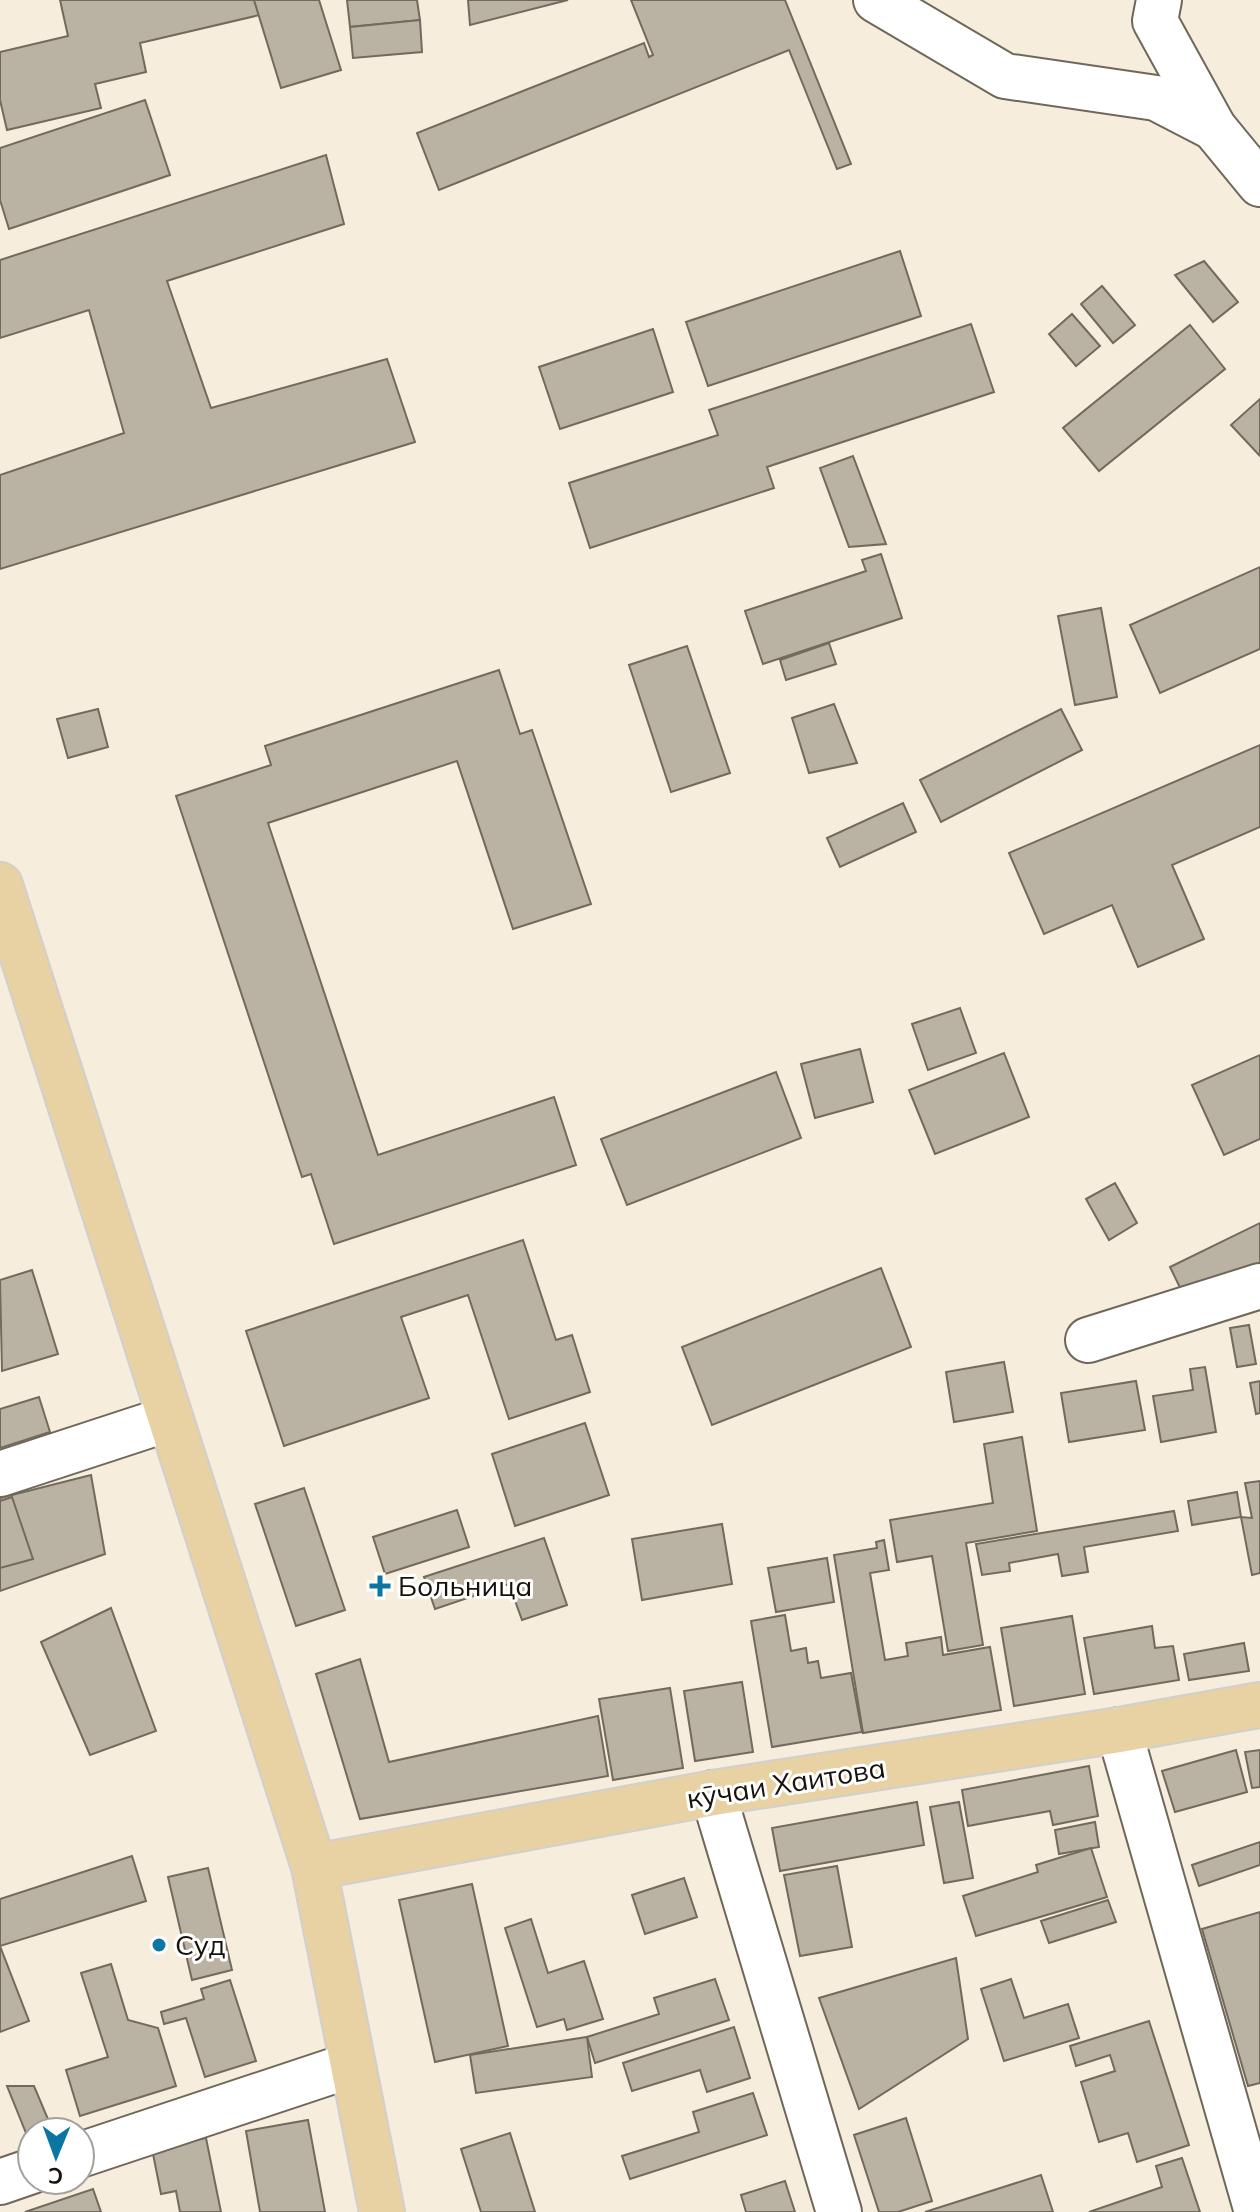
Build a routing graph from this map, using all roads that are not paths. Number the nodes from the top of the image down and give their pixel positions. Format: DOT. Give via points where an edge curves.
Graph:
graph roads {
  1 [pos="876,0"];
  2 [pos="1159,0"];
  3 [pos="1214,128"];
  4 [pos="1260,184"];
  5 [pos="0,885"];
  6 [pos="1260,1286"];
  7 [pos="1088,1340"];
  8 [pos="168,1419"];
  9 [pos="0,1474"];
  10 [pos="1260,1705"];
  11 [pos="1119,1730"];
  12 [pos="713,1793"];
  13 [pos="314,1867"];
  14 [pos="351,2065"];
  15 [pos="96,2150"];
  16 [pos="382,2212"];
  17 [pos="839,2212"];
  18 [pos="1257,2212"];
  1 -- 3 [label="street" via="1005,76 1156,98"];
  2 -- 3 [label="street" via="1155,21"];
  3 -- 4 [label="street"];
  5 -- 8 [label="main road"];
  6 -- 7 [label="street"];
  8 -- 9 [label="street"];
  8 -- 13 [label="main road"];
  10 -- 11 [label="main road, кӯчаи Хаитова"];
  11 -- 12 [label="main road, кӯчаи Хаитова"];
  11 -- 18 [label="street"];
  12 -- 13 [label="main road, кӯчаи Хаитова"];
  12 -- 17 [label="street"];
  13 -- 14 [label="main road"];
  14 -- 15 [label="street"];
  14 -- 16 [label="main road"];
}
